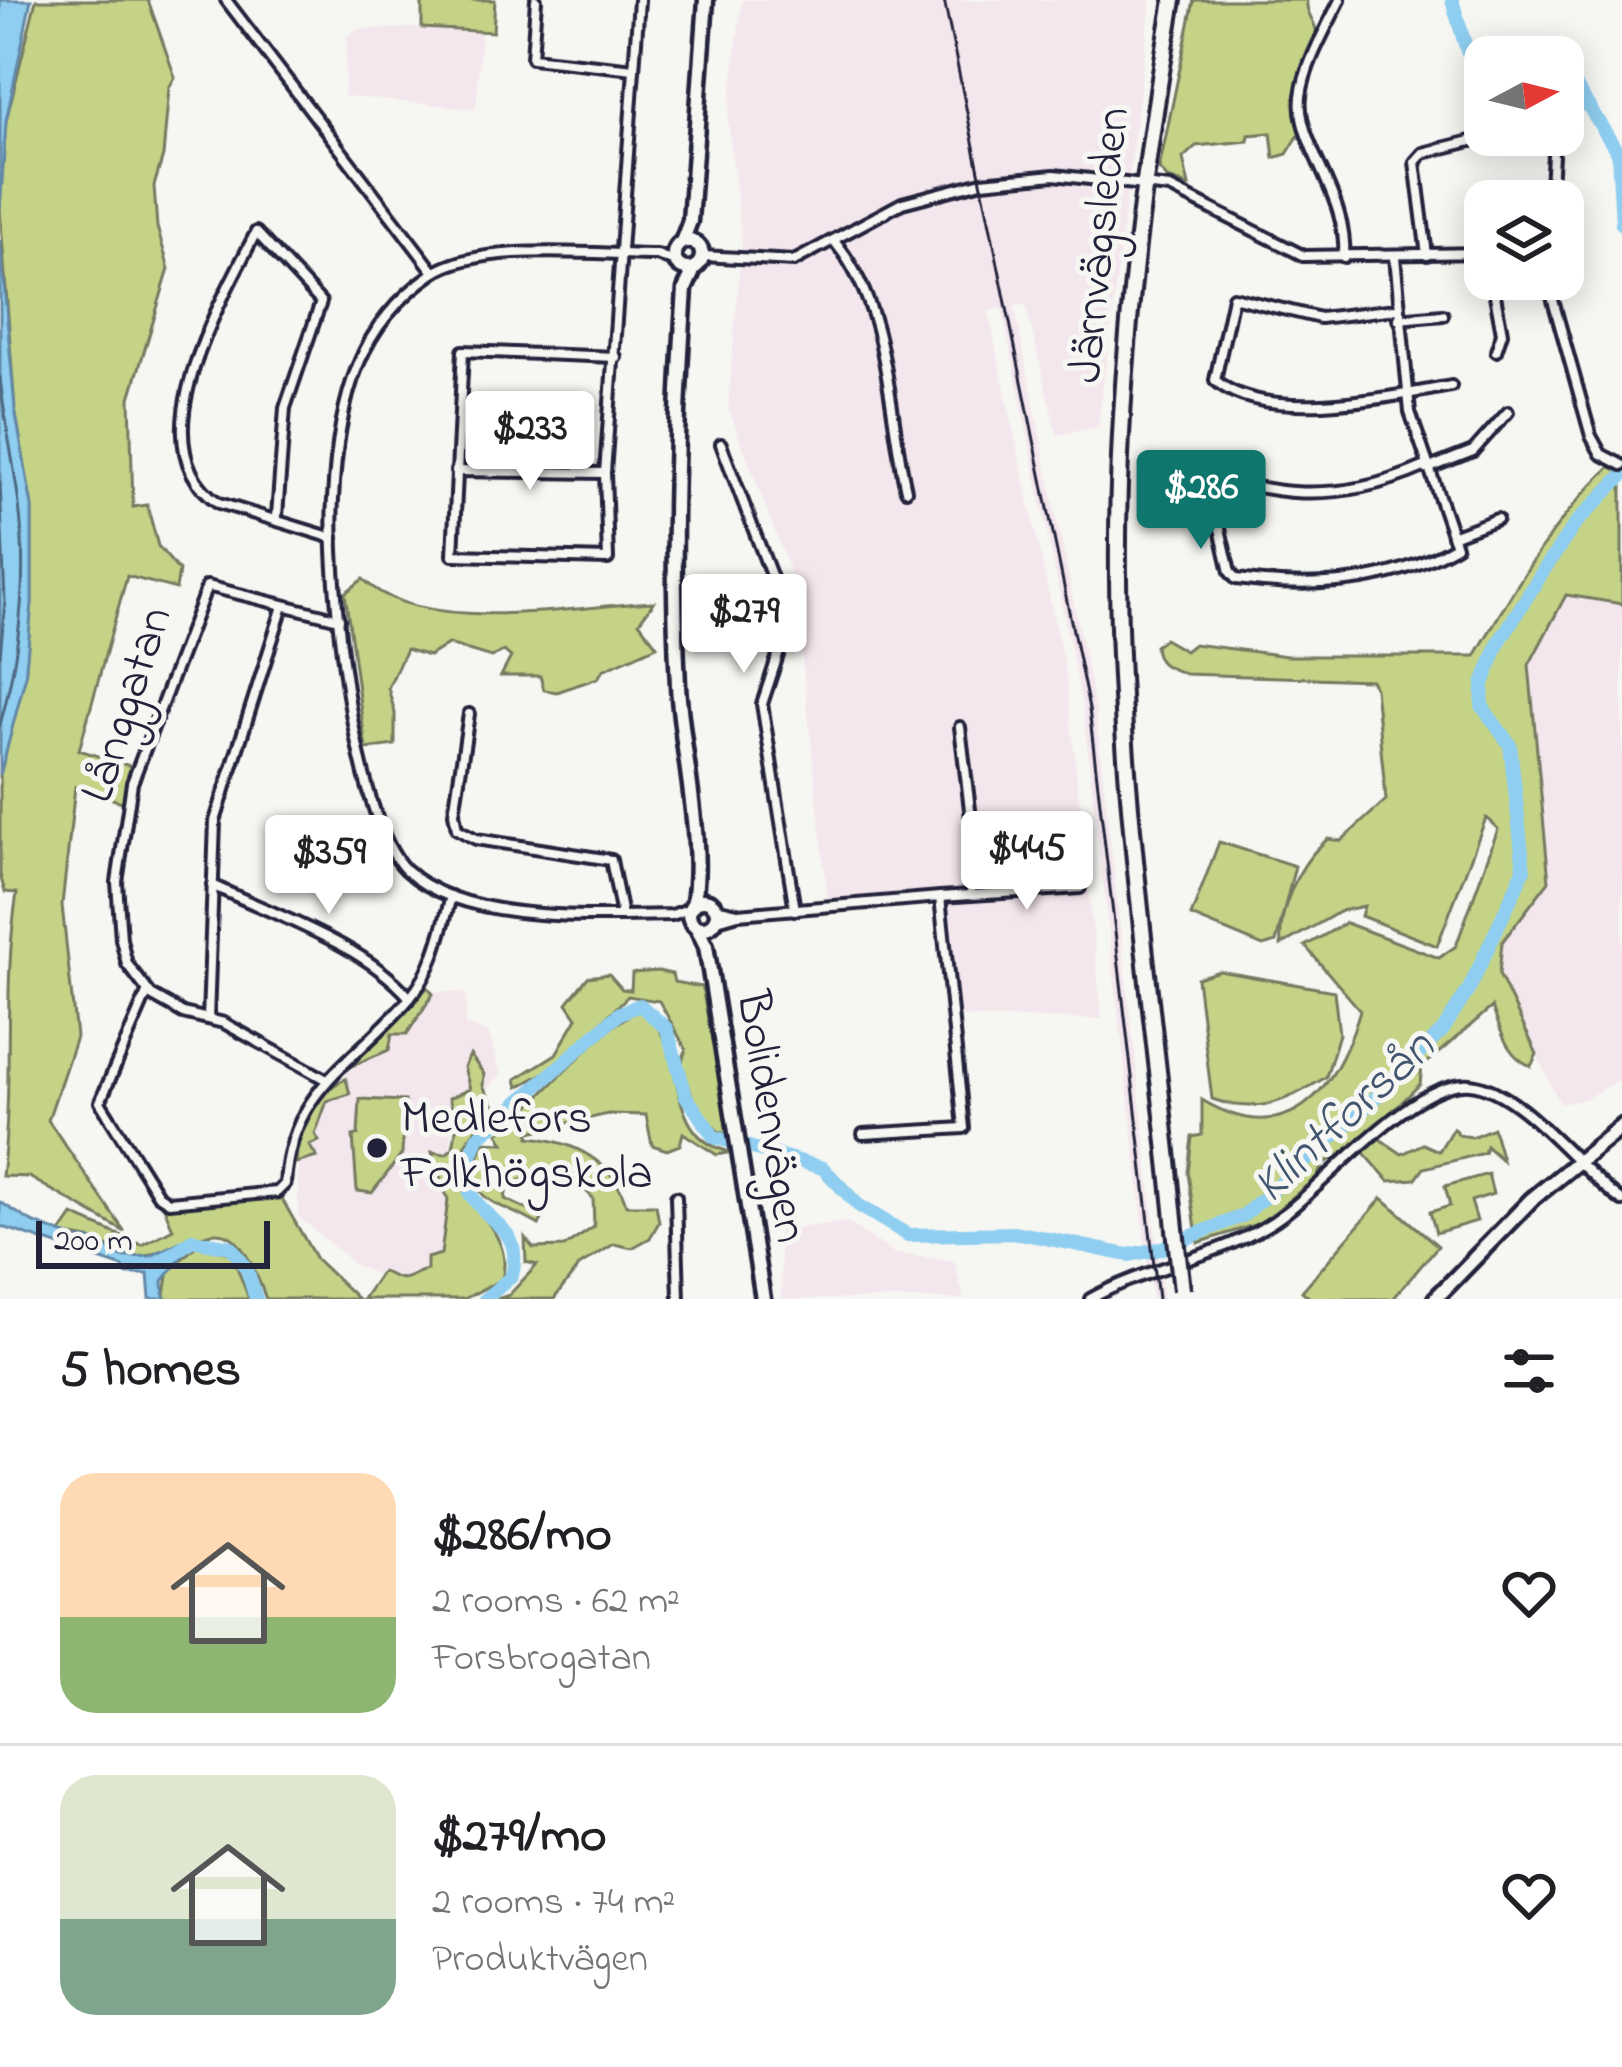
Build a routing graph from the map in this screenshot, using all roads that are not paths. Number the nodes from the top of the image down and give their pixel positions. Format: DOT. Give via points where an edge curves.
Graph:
graph roads {
  1 [pos="226,0"];
  2 [pos="536,0"];
  3 [pos="640,0"];
  4 [pos="706,0"];
  5 [pos="1173,0"];
  6 [pos="1340,0"];
  7 [pos="634,69"];
  8 [pos="1464,143"];
  9 [pos="1142,188"];
  10 [pos="835,242"];
  11 [pos="691,251"];
  12 [pos="1464,254"];
  13 [pos="619,255"];
  14 [pos="657,255"];
  15 [pos="1427,255"];
  16 [pos="1344,257"];
  17 [pos="1394,257"];
  18 [pos="677,263"];
  19 [pos="434,272"];
  20 [pos="685,290"];
  21 [pos="1496,300"];
  22 [pos="1553,300"];
  23 [pos="1397,314"];
  24 [pos="1443,315"];
  25 [pos="1496,351"];
  26 [pos="616,357"];
  27 [pos="1451,386"];
  28 [pos="1407,394"];
  29 [pos="1508,412"];
  30 [pos="721,444"];
  31 [pos="1620,464"];
  32 [pos="1427,467"];
  33 [pos="456,471"];
  34 [pos="605,473"];
  35 [pos="906,490"];
  36 [pos="277,516"];
  37 [pos="1497,519"];
  38 [pos="333,538"];
  39 [pos="1454,541"];
  40 [pos="283,606"];
  41 [pos="339,619"];
  42 [pos="469,714"];
  43 [pos="960,728"];
  44 [pos="698,878"];
  45 [pos="212,885"];
  46 [pos="1080,888"];
  47 [pos="971,895"];
  48 [pos="452,896"];
  49 [pos="940,897"];
  50 [pos="795,910"];
  51 [pos="713,913"];
  52 [pos="693,915"];
  53 [pos="622,916"];
  54 [pos="706,946"];
  55 [pos="148,992"];
  56 [pos="410,998"];
  57 [pos="208,1019"];
  58 [pos="325,1079"];
  59 [pos="1622,1126"];
  60 [pos="863,1134"];
  61 [pos="1575,1161"];
  62 [pos="676,1197"];
  63 [pos="1622,1201"];
  64 [pos="1182,1294"];
  65 [pos="679,1299"];
  66 [pos="763,1299"];
  67 [pos="1090,1299"];
  68 [pos="1435,1299"];
  1 -- 19 [label="street"];
  2 -- 7 [label="street" via="532,58"];
  3 -- 7 [label="street"];
  4 -- 11 [label="main road"];
  5 -- 9 [label="main road, Järnvägsleden"];
  6 -- 16 [label="street" via="1300,97 1343,218"];
  7 -- 13 [label="street"];
  8 -- 15 [label="street" via="1414,162"];
  9 -- 10 [label="street" via="1054,175 982,182 902,202"];
  9 -- 16 [label="street" via="1171,188 1304,256"];
  9 -- 64 [label="main road, Järnvägsleden, bridge" via="1122,418 1118,583 1136,880"];
  10 -- 11 [label="street" via="775,264"];
  10 -- 35 [label="street" via="874,316"];
  11 -- 14 [label="street"];
  11 -- 18 [label="main road"];
  11 -- 18 [label="main road"];
  11 -- 20 [label="main road"];
  12 -- 15 [label="street"];
  13 -- 14 [label="street"];
  13 -- 19 [label="street" via="482,257"];
  13 -- 26 [label="street"];
  14 -- 18 [label="street"];
  15 -- 17 [label="street"];
  16 -- 17 [label="street"];
  17 -- 23 [label="street"];
  18 -- 20 [label="main road"];
  19 -- 38 [label="street" via="381,320 357,367 338,459"];
  20 -- 44 [label="main road" via="673,461 674,618"];
  21 -- 25 [label="street" via="1502,333"];
  22 -- 31 [label="street" via="1591,436 1601,454"];
  23 -- 24 [label="street"];
  23 -- 28 [label="street"];
  23 -- 28 [label="street" via="1320,318 1240,295 1215,380 1312,406"];
  26 -- 33 [label="street" via="463,351"];
  26 -- 34 [label="street"];
  27 -- 28 [label="street"];
  28 -- 32 [label="street"];
  29 -- 32 [label="street" via="1473,451"];
  30 -- 50 [label="street" via="782,604 783,640 762,704"];
  32 -- 39 [label="street"];
  32 -- 39 [label="street" via="1379,486 1330,492 1217,490 1226,560 1236,579 1333,584 1402,569"];
  33 -- 34 [label="street"];
  33 -- 34 [label="street" via="454,555 608,559"];
  36 -- 36 [label="street" via="202,492 179,424 205,337 256,232 321,302 285,408"];
  36 -- 38 [label="street"];
  37 -- 39 [label="street"];
  38 -- 41 [label="street"];
  40 -- 41 [label="street, Långgatan"];
  40 -- 45 [label="street" via="222,791"];
  40 -- 55 [label="street, Långgatan" via="207,586 132,783 117,904 127,964"];
  41 -- 48 [label="street" via="374,815 406,870"];
  42 -- 53 [label="street" via="457,830 611,860"];
  43 -- 47 [label="street"];
  44 -- 51 [label="main road"];
  44 -- 52 [label="main road"];
  45 -- 56 [label="street" via="336,946"];
  45 -- 57 [label="street"];
  46 -- 47 [label="street"];
  47 -- 49 [label="street"];
  48 -- 53 [label="street" via="534,913"];
  48 -- 56 [label="street" via="432,962"];
  49 -- 50 [label="street"];
  49 -- 60 [label="street" via="964,1128"];
  50 -- 51 [label="street"];
  51 -- 52 [label="main road, Bolidenvägen"];
  51 -- 52 [label="main road"];
  51 -- 54 [label="main road, Bolidenvägen"];
  52 -- 53 [label="street"];
  52 -- 54 [label="main road, Bolidenvägen"];
  54 -- 66 [label="main road, Bolidenvägen"];
  55 -- 57 [label="street"];
  55 -- 58 [label="street" via="100,1102 169,1202 280,1190 289,1144"];
  56 -- 58 [label="street"];
  57 -- 58 [label="street"];
  59 -- 61 [label="main road"];
  61 -- 63 [label="street"];
  61 -- 67 [label="street" via="1489,1089 1445,1087 1264,1228"];
  61 -- 68 [label="main road"];
  62 -- 65 [label="street"];
}
